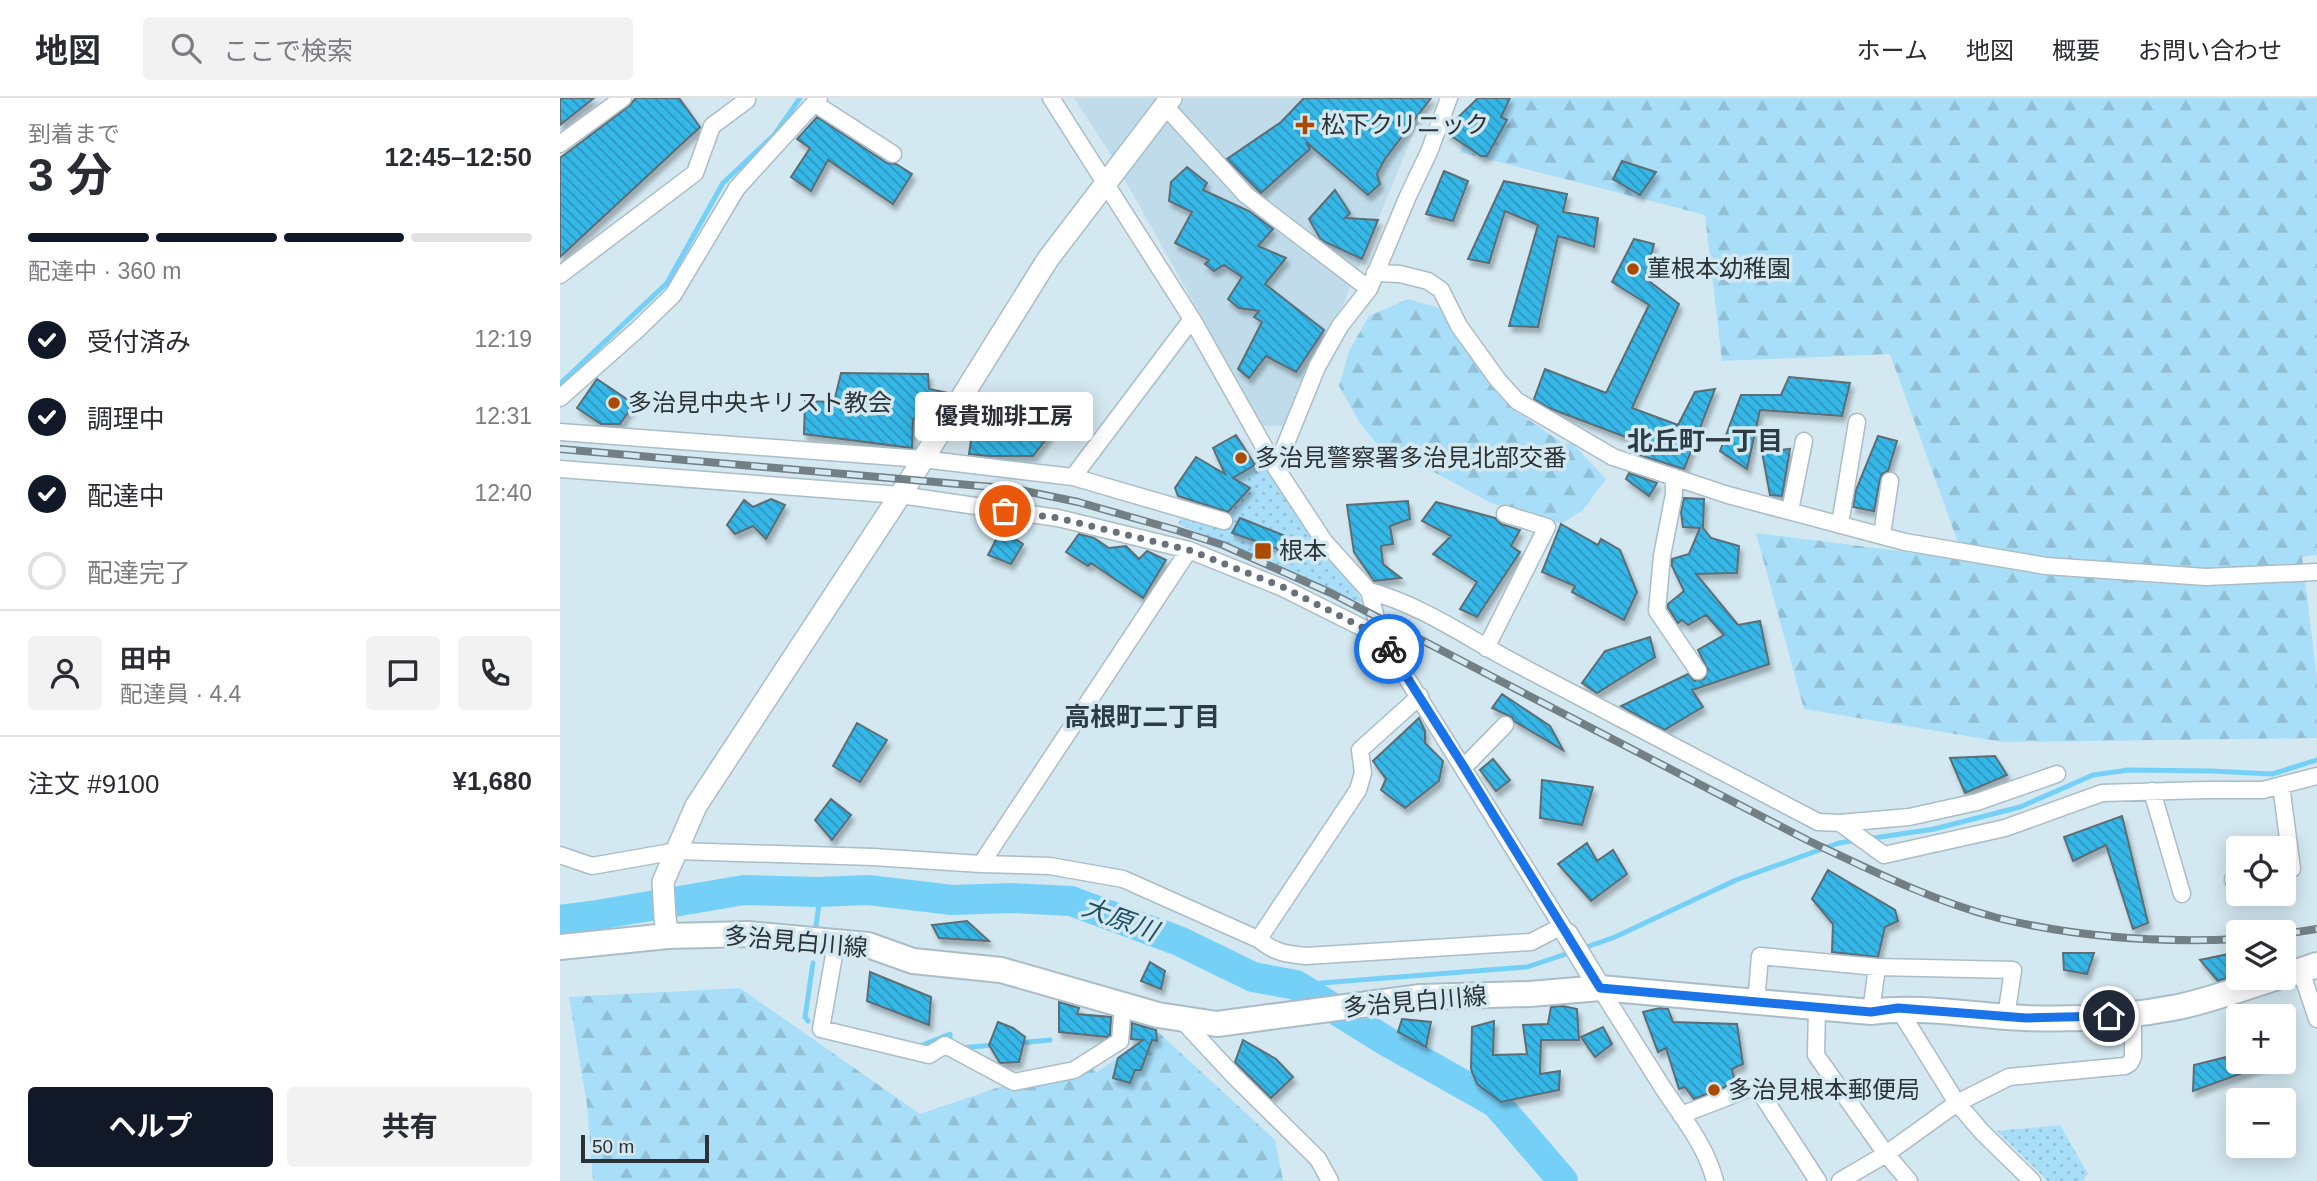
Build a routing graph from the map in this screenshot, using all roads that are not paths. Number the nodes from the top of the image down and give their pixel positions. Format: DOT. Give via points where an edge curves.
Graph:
graph roads {
  1 [pos="623,98"];
  2 [pos="746,98"];
  3 [pos="1051,98"];
  4 [pos="1449,98"];
  5 [pos="816,101"];
  6 [pos="1168,102"];
  7 [pos="560,144"];
  8 [pos="893,154"];
  9 [pos="1104,183"];
  10 [pos="1375,273"];
  11 [pos="560,275"];
  12 [pos="1368,289"];
  13 [pos="1192,318"];
  14 [pos="560,398"];
  15 [pos="1857,422"];
  16 [pos="560,432"];
  17 [pos="1804,441"];
  18 [pos="922,459"];
  19 [pos="1276,468"];
  20 [pos="560,469"];
  21 [pos="1073,477"];
  22 [pos="1674,477"];
  23 [pos="1890,481"];
  24 [pos="900,495"];
  25 [pos="1790,511"];
  26 [pos="1505,514"];
  27 [pos="1224,522"];
  28 [pos="1840,524"];
  29 [pos="1882,535"];
  30 [pos="1189,550"];
  31 [pos="2317,572"];
  32 [pos="1369,591"];
  33 [pos="1381,637"];
  34 [pos="1486,648"];
  35 [pos="1698,671"];
  36 [pos="1420,696"];
  37 [pos="1505,725"];
  38 [pos="1464,767"];
  39 [pos="2057,774"];
  40 [pos="2317,776"];
  41 [pos="2281,785"];
  42 [pos="2152,791"];
  43 [pos="1840,823"];
  44 [pos="2288,836"];
  45 [pos="677,851"];
  46 [pos="560,855"];
  47 [pos="981,864"];
  48 [pos="2182,894"];
  49 [pos="666,927"];
  50 [pos="1565,930"];
  51 [pos="1260,940"];
  52 [pos="836,944"];
  53 [pos="560,947"];
  54 [pos="1877,967"];
  55 [pos="2301,970"];
  56 [pos="1600,988"];
  57 [pos="2236,990"];
  58 [pos="1756,1003"];
  59 [pos="1123,1005"];
  60 [pos="1817,1008"];
  61 [pos="1898,1008"];
  62 [pos="1871,1012"];
  63 [pos="2133,1015"];
  64 [pos="2006,1017"];
  65 [pos="2317,1018"];
  66 [pos="1181,1019"];
  67 [pos="1957,1103"];
  68 [pos="1681,1115"];
  69 [pos="1886,1154"];
  70 [pos="1330,1181"];
  71 [pos="1715,1181"];
  72 [pos="1818,1181"];
  73 [pos="1840,1181"];
  74 [pos="1909,1181"];
  75 [pos="2032,1181"];
  1 -- 7 [label="street"];
  2 -- 11 [label="street" via="712,126 695,173"];
  3 -- 9 [label="street"];
  4 -- 10 [label="street"];
  5 -- 8 [label="street"];
  5 -- 14 [label="street" via="737,188 673,295"];
  6 -- 9 [label="street"];
  6 -- 12 [label="street" via="1246,195"];
  9 -- 13 [label="street"];
  9 -- 18 [label="street" via="1048,258"];
  10 -- 12 [label="street"];
  10 -- 22 [label="street" via="1428,281 1441,290 1459,326 1517,401 1613,457"];
  12 -- 19 [label="street" via="1317,367"];
  13 -- 19 [label="street"];
  13 -- 21 [label="street"];
  15 -- 28 [label="street"];
  16 -- 18 [label="street"];
  17 -- 25 [label="street"];
  18 -- 21 [label="street"];
  18 -- 24 [label="street"];
  19 -- 32 [label="street" via="1324,541"];
  20 -- 24 [label="street"];
  21 -- 27 [label="street"];
  22 -- 25 [label="street"];
  22 -- 35 [label="street" via="1657,611"];
  23 -- 29 [label="street"];
  24 -- 30 [label="street" via="1058,518"];
  24 -- 45 [label="street" via="696,806"];
  25 -- 28 [label="street"];
  26 -- 34 [label="street" via="1547,527"];
  28 -- 29 [label="street"];
  29 -- 31 [label="street" via="2046,566 2206,577"];
  30 -- 33 [label="street" via="1283,587"];
  30 -- 47 [label="street"];
  32 -- 33 [label="street"];
  32 -- 34 [label="street" via="1422,612"];
  33 -- 36 [label="street"];
  34 -- 43 [label="street" via="1818,822"];
  36 -- 38 [label="street"];
  36 -- 51 [label="street" via="1360,750 1363,773 1358,790"];
  37 -- 38 [label="street"];
  38 -- 50 [label="street"];
  39 -- 43 [label="street" via="1977,802 1909,817"];
  40 -- 41 [label="street"];
  41 -- 42 [label="street" via="2263,790"];
  41 -- 44 [label="street"];
  42 -- 43 [label="street" via="2102,793 2005,828 1884,855"];
  42 -- 48 [label="street"];
  45 -- 46 [label="street" via="592,866"];
  45 -- 47 [label="street"];
  45 -- 49 [label="street" via="663,882"];
  47 -- 51 [label="street" via="1050,866 1122,878"];
  49 -- 52 [label="main road, 多治見白川線"];
  49 -- 53 [label="main road, 多治見白川線"];
  50 -- 51 [label="street" via="1531,942 1306,956 1279,953"];
  50 -- 56 [label="street"];
  52 -- 59 [label="main road, 多治見白川線" via="868,946 913,961 1001,970"];
  52 -- 59 [label="street" via="821,1029 929,1055 945,1045 1014,1082 1074,1070 1120,1041"];
  54 -- 58 [label="street" via="1760,956"];
  54 -- 62 [label="street"];
  54 -- 64 [label="street" via="2013,970"];
  55 -- 65 [label="street"];
  56 -- 58 [label="main road, 多治見白川線"];
  56 -- 66 [label="main road, 多治見白川線" via="1421,997 1217,1024"];
  56 -- 68 [label="street"];
  57 -- 63 [label="main road, 多治見白川線"];
  58 -- 60 [label="main road, 多治見白川線"];
  59 -- 66 [label="main road, 多治見白川線"];
  60 -- 62 [label="main road, 多治見白川線"];
  60 -- 69 [label="street" via="1816,1055"];
  61 -- 62 [label="main road, 多治見白川線"];
  61 -- 64 [label="main road, 多治見白川線"];
  61 -- 67 [label="street"];
  63 -- 64 [label="main road, 多治見白川線"];
  63 -- 67 [label="street" via="2133,1057 2125,1066 2009,1077"];
  66 -- 70 [label="street" via="1318,1159"];
  67 -- 69 [label="street"];
  67 -- 75 [label="street"];
  68 -- 71 [label="street" via="1691,1126"];
  68 -- 72 [label="street" via="1756,1086"];
  69 -- 73 [label="street"];
  69 -- 74 [label="street"];
}
